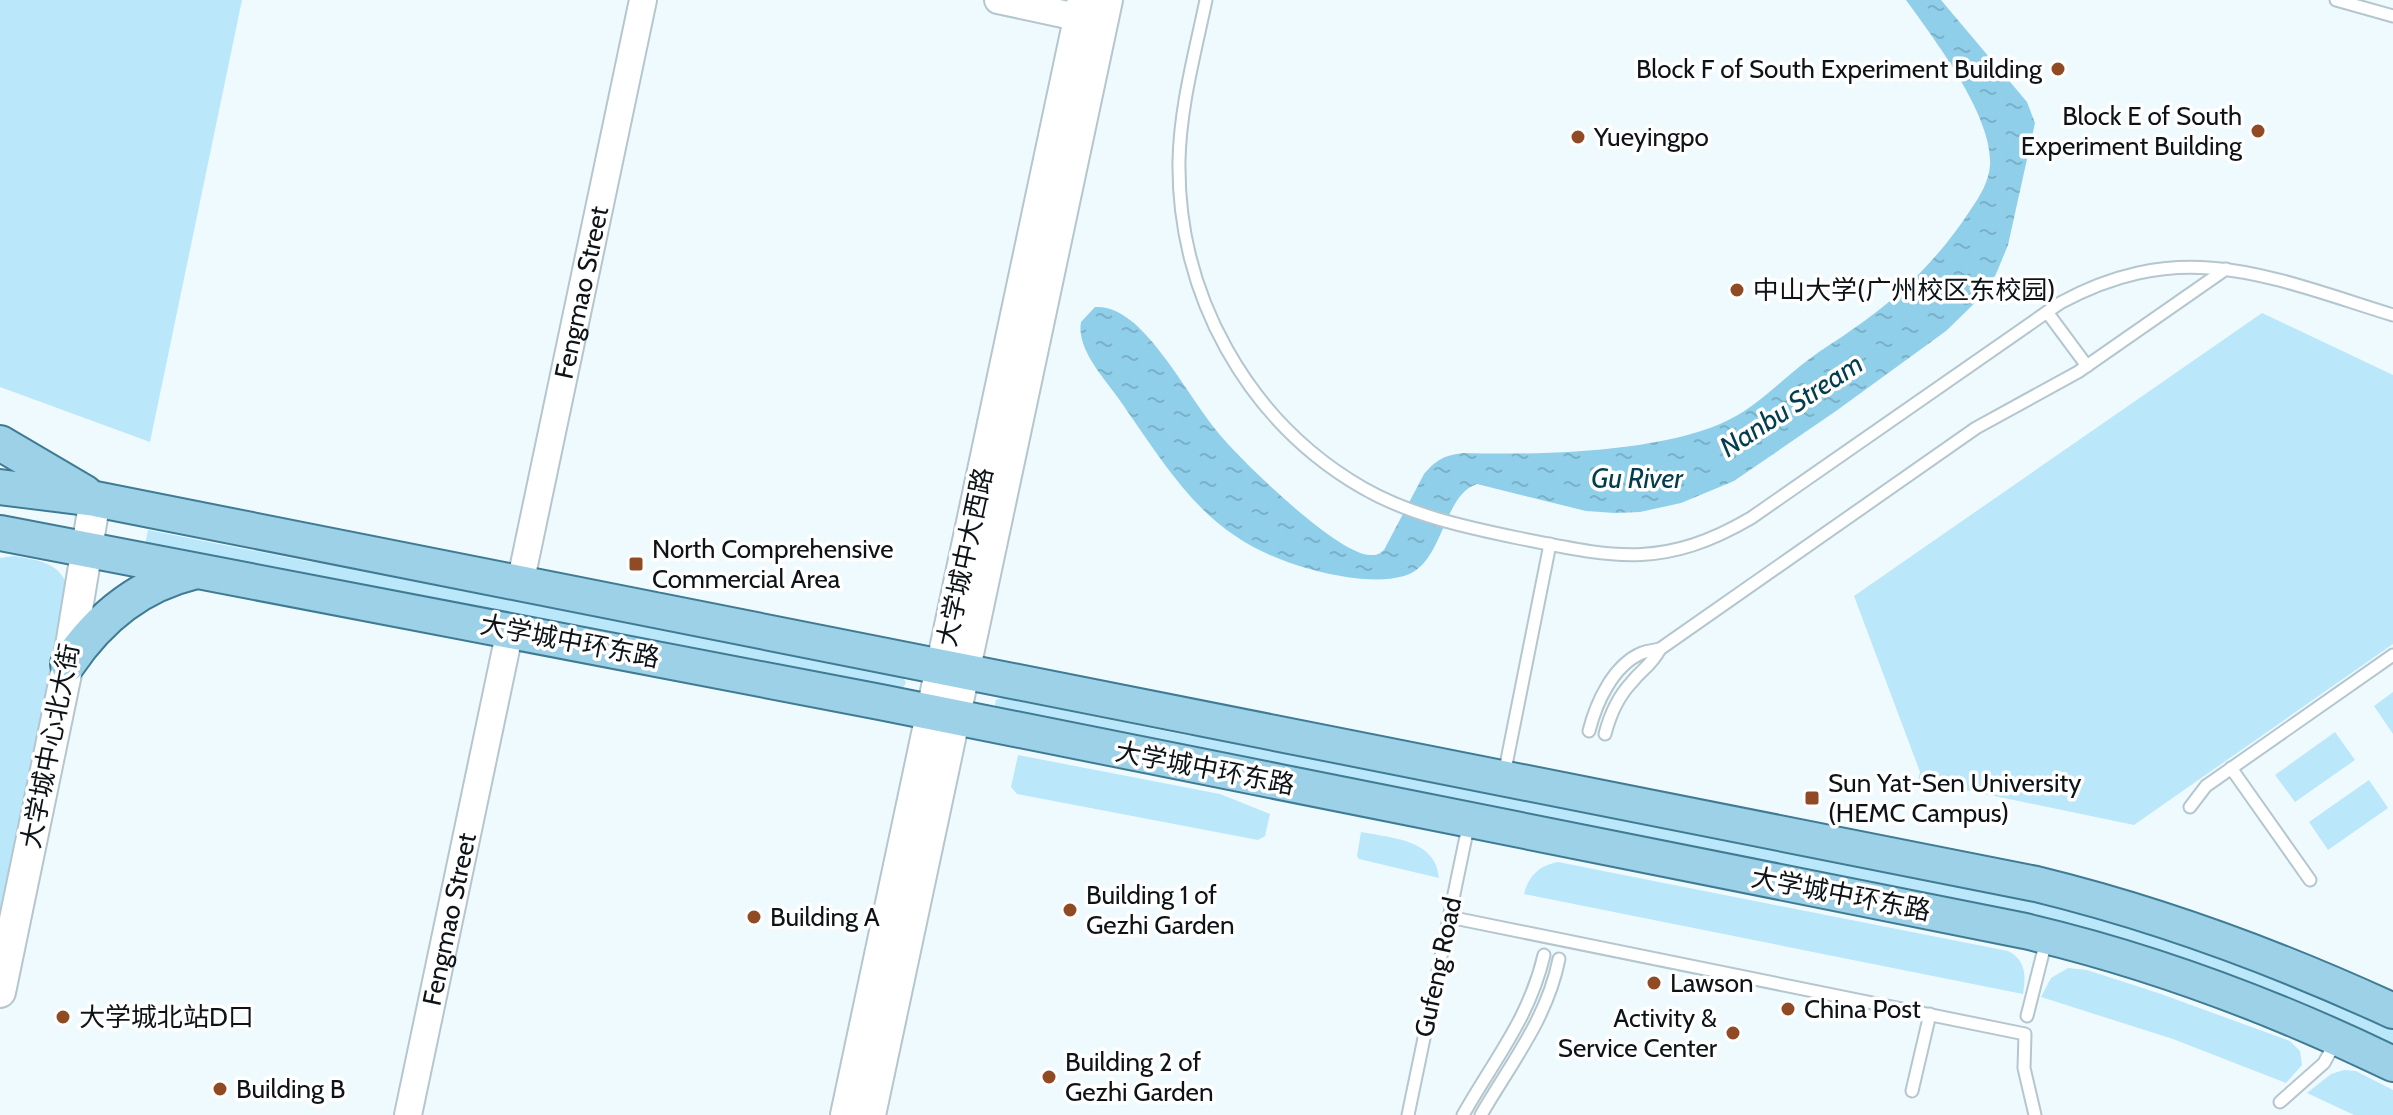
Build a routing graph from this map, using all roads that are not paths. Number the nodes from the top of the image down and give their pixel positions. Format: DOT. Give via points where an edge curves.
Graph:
graph roads {
  1 [pos="643,0"];
  2 [pos="998,0"];
  3 [pos="1206,0"];
  4 [pos="2336,0"];
  5 [pos="1093,10"];
  6 [pos="2393,16"];
  7 [pos="2226,269"];
  8 [pos="2047,312"];
  9 [pos="2393,315"];
  10 [pos="2087,366"];
  11 [pos="0,443"];
  12 [pos="0,487"];
  13 [pos="95,499"];
  14 [pos="0,533"];
  15 [pos="1550,544"];
  16 [pos="86,550"];
  17 [pos="199,573"];
  18 [pos="520,584"];
  19 [pos="510,630"];
  20 [pos="1660,649"];
  21 [pos="2393,655"];
  22 [pos="68,664"];
  23 [pos="953,670"];
  24 [pos="943,715"];
  25 [pos="1589,731"];
  26 [pos="1605,734"];
  27 [pos="2231,768"];
  28 [pos="1503,778"];
  29 [pos="2190,807"];
  30 [pos="1469,820"];
  31 [pos="2310,880"];
  32 [pos="1449,917"];
  33 [pos="2047,936"];
  34 [pos="1544,955"];
  35 [pos="1559,959"];
  36 [pos="0,992"];
  37 [pos="2393,1011"];
  38 [pos="1930,1014"];
  39 [pos="2027,1016"];
  40 [pos="2337,1038"];
  41 [pos="2393,1064"];
  42 [pos="1912,1091"];
  43 [pos="2280,1102"];
  44 [pos="408,1115"];
  45 [pos="846,1115"];
  46 [pos="870,1115"];
  47 [pos="1408,1115"];
  48 [pos="1463,1115"];
  49 [pos="1481,1115"];
  50 [pos="2035,1115"];
  1 -- 18 [label="street, Fengmao Street"];
  2 -- 5 [label="street"];
  3 -- 15 [label="lane" via="1181,130 1180,189 1187,249 1210,320 1229,356 1279,421 1364,489 1456,525"];
  4 -- 6 [label="lane"];
  5 -- 23 [label="main road, 大学城中大西路"];
  7 -- 8 [label="lane" via="2134,272 2083,291"];
  7 -- 9 [label="lane"];
  7 -- 10 [label="lane"];
  8 -- 10 [label="lane"];
  8 -- 15 [label="lane" via="1724,534 1645,555 1614,556"];
  10 -- 20 [label="lane" via="1976,428"];
  11 -- 13 [label="main road"];
  12 -- 13 [label="main road, 大学城中环东路"];
  13 -- 16 [label="main road, 大学城中心北大街"];
  13 -- 18 [label="main road, 大学城中环东路"];
  14 -- 16 [label="main road, 大学城中环东路"];
  15 -- 28 [label="lane"];
  16 -- 17 [label="main road, 大学城中环东路"];
  16 -- 22 [label="main road, 大学城中心北大街"];
  17 -- 19 [label="main road, 大学城中环东路"];
  17 -- 22 [label="main road" via="158,584 117,607"];
  18 -- 23 [label="main road, 大学城中环东路"];
  19 -- 24 [label="main road, 大学城中环东路"];
  19 -- 44 [label="street, Fengmao Street"];
  20 -- 25 [label="lane" via="1641,653 1620,670 1603,693"];
  20 -- 26 [label="lane" via="1617,701"];
  21 -- 27 [label="lane"];
  22 -- 36 [label="main road, 大学城中心北大街"];
  23 -- 24 [label="main road, 大学城中大西路"];
  23 -- 28 [label="main road, 大学城中环东路"];
  24 -- 30 [label="main road, 大学城中环东路"];
  24 -- 45 [label="main road, 大学城中大西路"];
  24 -- 46 [label="main road, 大学城中大西路"];
  27 -- 29 [label="lane" via="2206,786"];
  27 -- 31 [label="lane"];
  28 -- 37 [label="main road, 大学城中环东路" via="2059,890 2220,938"];
  30 -- 32 [label="lane, Gufeng Road"];
  30 -- 33 [label="main road, 大学城中环东路"];
  32 -- 38 [label="lane"];
  32 -- 47 [label="lane, Gufeng Road"];
  33 -- 39 [label="lane"];
  33 -- 40 [label="main road, 大学城中环东路" via="2205,984"];
  34 -- 48 [label="lane" via="1519,1024"];
  35 -- 49 [label="lane" via="1533,1032"];
  38 -- 42 [label="lane"];
  38 -- 50 [label="lane" via="2025,1034 2024,1068"];
  40 -- 41 [label="main road, 大学城中环东路"];
  40 -- 43 [label="lane" via="2324,1063"];
}
